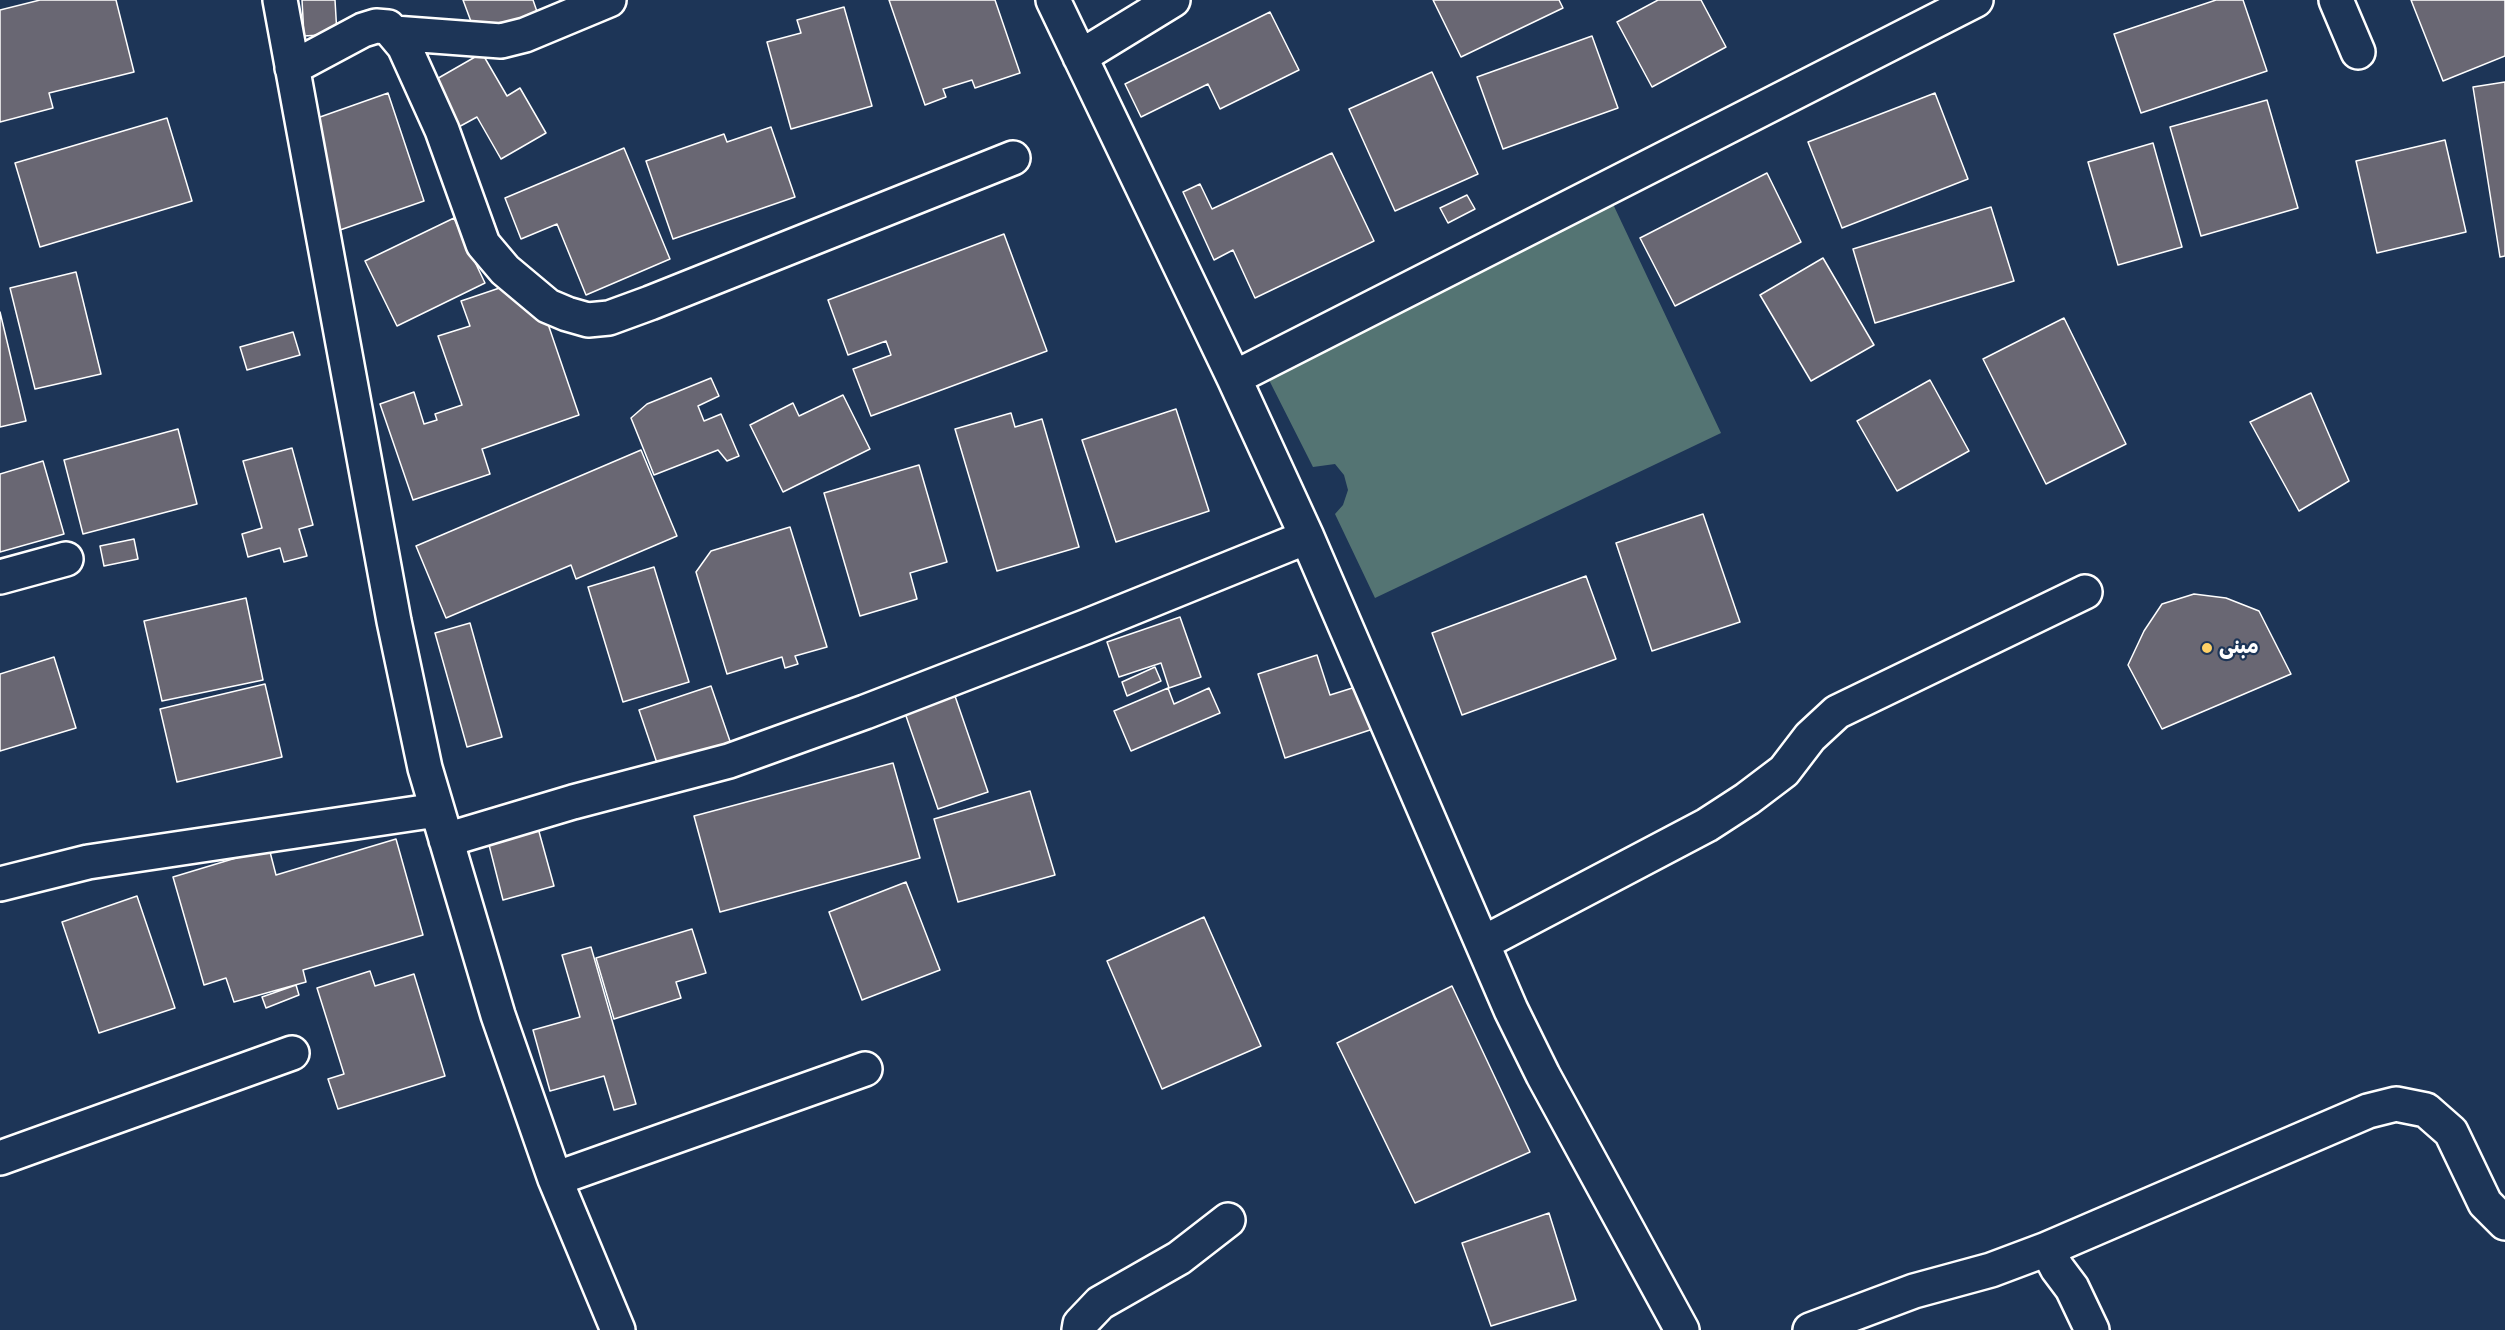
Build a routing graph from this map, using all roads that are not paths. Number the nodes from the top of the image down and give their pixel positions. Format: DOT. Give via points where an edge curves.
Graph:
graph roads {
  1 [pos="280,0"];
  2 [pos="609,0"];
  3 [pos="1053,0"];
  4 [pos="1173,0"];
  5 [pos="1977,0"];
  6 [pos="2336,0"];
  7 [pos="394,33"];
  8 [pos="2358,52"];
  9 [pos="1080,57"];
  10 [pos="292,68"];
  11 [pos="1013,158"];
  12 [pos="1234,378"];
  13 [pos="1307,537"];
  14 [pos="66,560"];
  15 [pos="0,578"];
  16 [pos="2085,592"];
  17 [pos="442,825"];
  18 [pos="0,884"];
  19 [pos="1483,943"];
  20 [pos="292,1053"];
  21 [pos="865,1069"];
  22 [pos="0,1158"];
  23 [pos="555,1179"];
  24 [pos="1228,1220"];
  25 [pos="2505,1223"];
  26 [pos="2047,1249"];
  27 [pos="618,1330"];
  28 [pos="1079,1330"];
  29 [pos="1682,1330"];
  30 [pos="1810,1330"];
  31 [pos="2092,1330"];
  1 -- 10 [label="street"];
  2 -- 7 [label="street" via="501,41"];
  3 -- 9 [label="street"];
  4 -- 9 [label="street"];
  5 -- 12 [label="street"];
  6 -- 8 [label="street"];
  7 -- 10 [label="street" via="388,27 363,30"];
  7 -- 11 [label="street" via="404,46 441,129 483,244 505,270 548,306 588,320 609,318 650,303"];
  9 -- 12 [label="street"];
  10 -- 17 [label="street" via="408,696"];
  12 -- 13 [label="street"];
  13 -- 17 [label="street" via="1074,632 750,753 573,802"];
  13 -- 19 [label="street"];
  14 -- 15 [label="street"];
  16 -- 19 [label="street" via="1837,712 1810,737 1784,771 1747,799 1707,825"];
  17 -- 18 [label="street" via="88,862"];
  17 -- 23 [label="street" via="498,1015"];
  19 -- 29 [label="street" via="1543,1076"];
  20 -- 22 [label="street"];
  21 -- 23 [label="street"];
  23 -- 27 [label="street"];
  24 -- 28 [label="street" via="1179,1258 1100,1304"];
  25 -- 26 [label="street" via="2485,1203 2451,1132 2426,1110 2396,1104 2368,1111"];
  26 -- 30 [label="street" via="1991,1270 1914,1291"];
  26 -- 31 [label="street"];
}
